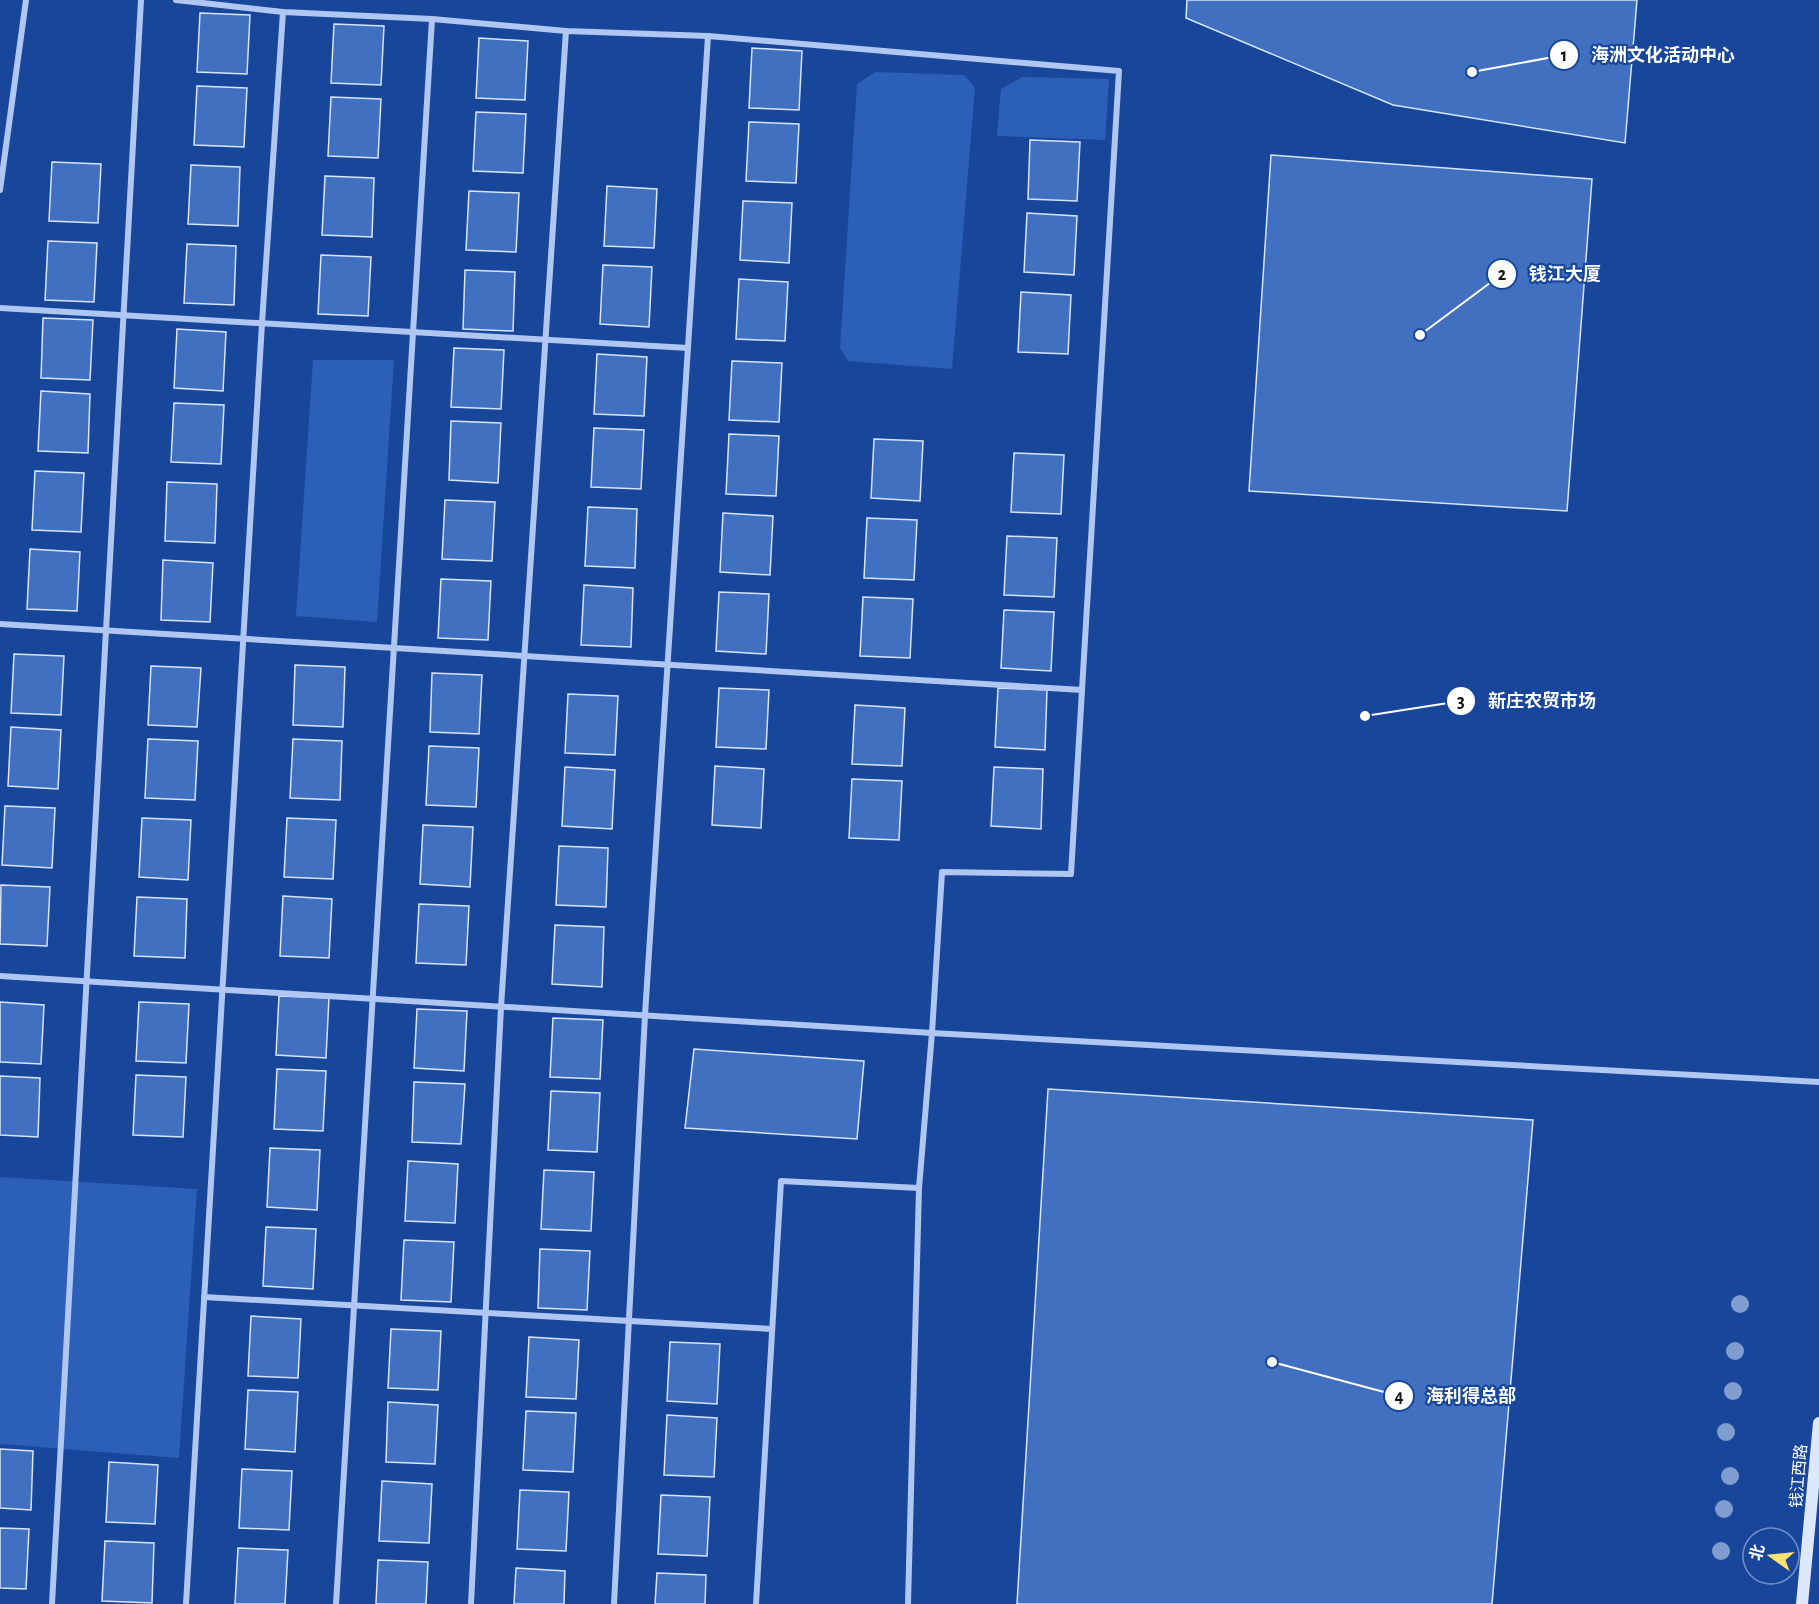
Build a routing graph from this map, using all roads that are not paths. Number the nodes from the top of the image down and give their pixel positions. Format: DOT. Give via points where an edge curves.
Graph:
graph roads {
  1 [pos="26,0"];
  2 [pos="141,0"];
  3 [pos="176,0"];
  4 [pos="283,12"];
  5 [pos="432,19"];
  6 [pos="566,31"];
  7 [pos="708,36"];
  8 [pos="0,189"];
  9 [pos="0,308"];
  10 [pos="124,315"];
  11 [pos="262,323"];
  12 [pos="414,332"];
  13 [pos="545,340"];
  14 [pos="688,348"];
  15 [pos="0,624"];
  16 [pos="106,631"];
  17 [pos="243,639"];
  18 [pos="395,648"];
  19 [pos="524,656"];
  20 [pos="667,664"];
  21 [pos="1082,690"];
  22 [pos="0,976"];
  23 [pos="87,981"];
  24 [pos="223,989"];
  25 [pos="373,999"];
  26 [pos="501,1006"];
  27 [pos="645,1015"];
  28 [pos="932,1033"];
  29 [pos="1819,1082"];
  30 [pos="919,1188"];
  31 [pos="204,1297"];
  32 [pos="354,1305"];
  33 [pos="485,1312"];
  34 [pos="629,1320"];
  35 [pos="772,1329"];
  36 [pos="1819,1423"];
  37 [pos="52,1604"];
  38 [pos="186,1604"];
  39 [pos="336,1604"];
  40 [pos="471,1604"];
  41 [pos="614,1604"];
  42 [pos="756,1604"];
  43 [pos="908,1604"];
  44 [pos="1802,1604"];
  1 -- 8 [label="street"];
  2 -- 10 [label="street"];
  3 -- 4 [label="street"];
  4 -- 5 [label="street"];
  4 -- 11 [label="street"];
  5 -- 6 [label="street"];
  5 -- 12 [label="street"];
  6 -- 7 [label="street"];
  6 -- 13 [label="street"];
  7 -- 14 [label="street"];
  7 -- 21 [label="street" via="1119,71"];
  9 -- 10 [label="street"];
  10 -- 11 [label="street"];
  10 -- 16 [label="street"];
  11 -- 12 [label="street"];
  11 -- 17 [label="street"];
  12 -- 13 [label="street"];
  12 -- 18 [label="street"];
  13 -- 14 [label="street"];
  13 -- 19 [label="street"];
  14 -- 20 [label="street"];
  15 -- 16 [label="street"];
  16 -- 17 [label="street"];
  16 -- 23 [label="street"];
  17 -- 18 [label="street"];
  17 -- 24 [label="street"];
  18 -- 19 [label="street"];
  18 -- 25 [label="street"];
  19 -- 20 [label="street"];
  19 -- 26 [label="street"];
  20 -- 21 [label="street"];
  20 -- 27 [label="street"];
  21 -- 28 [label="street" via="1071,874 942,872"];
  22 -- 23 [label="street"];
  23 -- 24 [label="street"];
  23 -- 37 [label="street"];
  24 -- 25 [label="street"];
  24 -- 31 [label="street"];
  25 -- 26 [label="street"];
  25 -- 32 [label="street"];
  26 -- 27 [label="street"];
  26 -- 33 [label="street"];
  27 -- 28 [label="street"];
  27 -- 34 [label="street"];
  28 -- 29 [label="street"];
  28 -- 30 [label="street"];
  30 -- 35 [label="street" via="781,1181"];
  30 -- 43 [label="street"];
  31 -- 32 [label="street"];
  31 -- 38 [label="street"];
  32 -- 33 [label="street"];
  32 -- 39 [label="street"];
  33 -- 34 [label="street"];
  33 -- 40 [label="street"];
  34 -- 35 [label="street"];
  34 -- 41 [label="street"];
  35 -- 42 [label="street"];
  36 -- 44 [label="main road, 钱江西路"];
}
